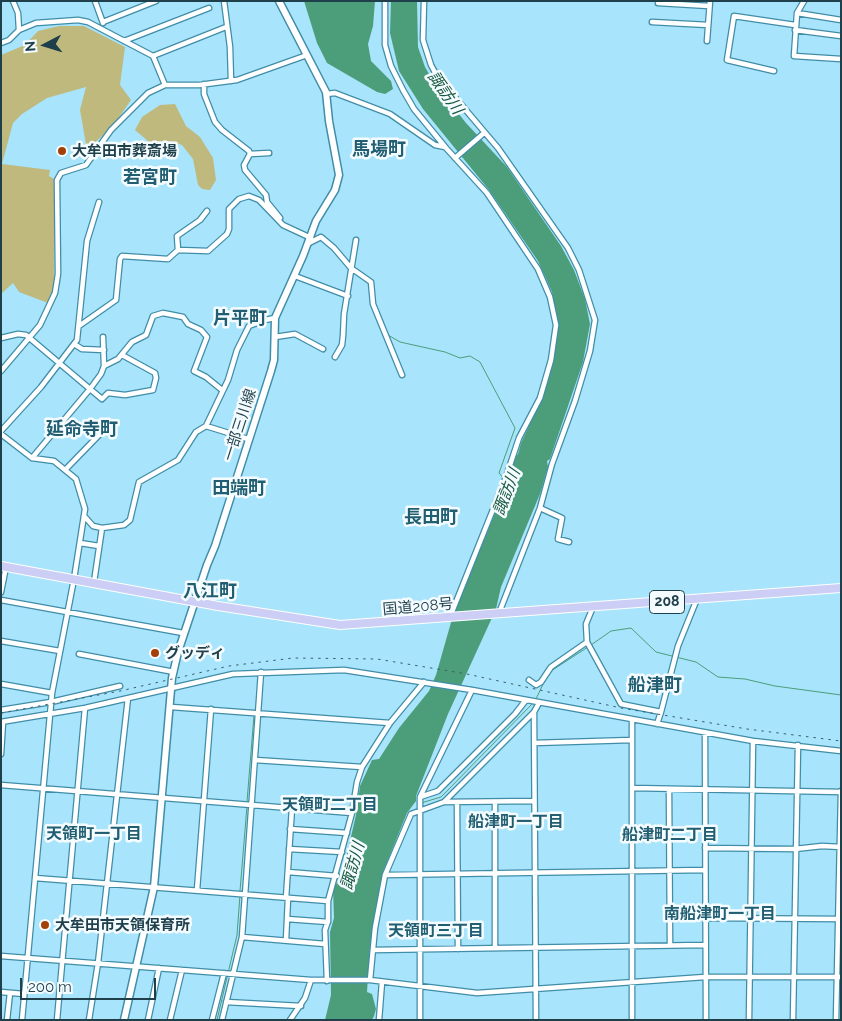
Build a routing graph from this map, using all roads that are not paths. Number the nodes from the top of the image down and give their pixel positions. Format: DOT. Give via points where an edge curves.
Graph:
graph roads {
  1 [pos="13,1"];
  2 [pos="95,1"];
  3 [pos="156,1"];
  4 [pos="224,1"];
  5 [pos="279,1"];
  6 [pos="385,1"];
  7 [pos="424,1"];
  8 [pos="804,1"];
  9 [pos="658,3"];
  10 [pos="710,4"];
  11 [pos="209,8"];
  12 [pos="797,13"];
  13 [pos="841,20"];
  14 [pos="103,22"];
  15 [pos="652,22"];
  16 [pos="708,25"];
  17 [pos="226,27"];
  18 [pos="795,28"];
  19 [pos="104,29"];
  20 [pos="19,30"];
  21 [pos="841,36"];
  22 [pos="124,41"];
  23 [pos="708,41"];
  24 [pos="1,43"];
  25 [pos="307,55"];
  26 [pos="152,56"];
  27 [pos="841,59"];
  28 [pos="774,71"];
  29 [pos="231,81"];
  30 [pos="204,84"];
  31 [pos="164,85"];
  32 [pos="326,94"];
  33 [pos="484,133"];
  34 [pos="446,148"];
  35 [pos="269,153"];
  36 [pos="250,154"];
  37 [pos="455,158"];
  38 [pos="99,202"];
  39 [pos="207,211"];
  40 [pos="287,227"];
  41 [pos="310,240"];
  42 [pos="356,240"];
  43 [pos="178,250"];
  44 [pos="351,268"];
  45 [pos="295,276"];
  46 [pos="348,296"];
  47 [pos="275,318"];
  48 [pos="79,326"];
  49 [pos="104,337"];
  50 [pos="274,337"];
  51 [pos="1,338"];
  52 [pos="29,338"];
  53 [pos="74,344"];
  54 [pos="323,349"];
  55 [pos="104,350"];
  56 [pos="122,355"];
  57 [pos="335,357"];
  58 [pos="59,363"];
  59 [pos="104,366"];
  60 [pos="1,371"];
  61 [pos="402,375"];
  62 [pos="90,389"];
  63 [pos="222,390"];
  64 [pos="206,426"];
  65 [pos="1,433"];
  66 [pos="101,433"];
  67 [pos="248,439"];
  68 [pos="32,458"];
  69 [pos="65,470"];
  70 [pos="540,508"];
  71 [pos="85,517"];
  72 [pos="102,528"];
  73 [pos="569,542"];
  74 [pos="80,543"];
  75 [pos="99,546"];
  76 [pos="4,567"];
  77 [pos="74,579"];
  78 [pos="94,582"];
  79 [pos="841,588"];
  80 [pos="1,592"];
  81 [pos="697,599"];
  82 [pos="1,600"];
  83 [pos="194,601"];
  84 [pos="593,608"];
  85 [pos="67,611"];
  86 [pos="496,615"];
  87 [pos="452,618"];
  88 [pos="184,633"];
  89 [pos="1,641"];
  90 [pos="587,642"];
  91 [pos="60,651"];
  92 [pos="78,654"];
  93 [pos="174,672"];
  94 [pos="261,672"];
  95 [pos="529,680"];
  96 [pos="424,682"];
  97 [pos="1,684"];
  98 [pos="120,686"];
  99 [pos="172,687"];
  100 [pos="472,690"];
  101 [pos="52,693"];
  102 [pos="128,698"];
  103 [pos="526,700"];
  104 [pos="51,702"];
  105 [pos="539,703"];
  106 [pos="170,707"];
  107 [pos="85,708"];
  108 [pos="211,709"];
  109 [pos="1,710"];
  110 [pos="534,712"];
  111 [pos="661,712"];
  112 [pos="259,713"];
  113 [pos="49,715"];
  114 [pos="632,720"];
  115 [pos="2,722"];
  116 [pos="390,723"];
  117 [pos="657,724"];
  118 [pos="705,733"];
  119 [pos="632,740"];
  120 [pos="753,741"];
  121 [pos="534,742"];
  122 [pos="798,745"];
  123 [pos="841,751"];
  124 [pos="1,754"];
  125 [pos="255,760"];
  126 [pos="362,767"];
  127 [pos="1,785"];
  128 [pos="632,788"];
  129 [pos="43,789"];
  130 [pos="669,789"];
  131 [pos="705,790"];
  132 [pos="752,790"];
  133 [pos="841,791"];
  134 [pos="78,792"];
  135 [pos="797,792"];
  136 [pos="117,795"];
  137 [pos="162,797"];
  138 [pos="420,797"];
  139 [pos="204,801"];
  140 [pos="534,801"];
  141 [pos="444,802"];
  142 [pos="457,802"];
  143 [pos="495,802"];
  144 [pos="251,805"];
  145 [pos="292,808"];
  146 [pos="420,810"];
  147 [pos="352,813"];
  148 [pos="290,829"];
  149 [pos="347,833"];
  150 [pos="841,847"];
  151 [pos="705,848"];
  152 [pos="752,848"];
  153 [pos="289,849"];
  154 [pos="795,850"];
  155 [pos="342,852"];
  156 [pos="632,870"];
  157 [pos="669,870"];
  158 [pos="705,870"];
  159 [pos="288,872"];
  160 [pos="495,872"];
  161 [pos="534,872"];
  162 [pos="457,873"];
  163 [pos="420,874"];
  164 [pos="385,875"];
  165 [pos="336,876"];
  166 [pos="35,878"];
  167 [pos="69,880"];
  168 [pos="107,883"];
  169 [pos="154,887"];
  170 [pos="197,890"];
  171 [pos="245,895"];
  172 [pos="287,898"];
  173 [pos="328,901"];
  174 [pos="705,918"];
  175 [pos="751,918"];
  176 [pos="794,918"];
  177 [pos="287,919"];
  178 [pos="839,919"];
  179 [pos="328,922"];
  180 [pos="242,937"];
  181 [pos="286,940"];
  182 [pos="325,944"];
  183 [pos="670,945"];
  184 [pos="705,945"];
  185 [pos="632,946"];
  186 [pos="495,948"];
  187 [pos="535,948"];
  188 [pos="420,949"];
  189 [pos="458,949"];
  190 [pos="373,950"];
  191 [pos="1,956"];
  192 [pos="27,958"];
  193 [pos="63,961"];
  194 [pos="98,963"];
  195 [pos="136,966"];
  196 [pos="159,968"];
  197 [pos="182,970"];
  198 [pos="224,973"];
  199 [pos="233,974"];
  200 [pos="705,977"];
  201 [pos="751,977"];
  202 [pos="793,977"];
  203 [pos="839,977"];
  204 [pos="311,980"];
  205 [pos="370,980"];
  206 [pos="328,981"];
  207 [pos="382,982"];
  208 [pos="632,983"];
  209 [pos="420,985"];
  210 [pos="536,990"];
  211 [pos="1,992"];
  212 [pos="10,993"];
  213 [pos="24,994"];
  214 [pos="226,1002"];
  215 [pos="301,1006"];
  216 [pos="7,1020"];
  217 [pos="22,1020"];
  218 [pos="58,1020"];
  219 [pos="89,1020"];
  220 [pos="124,1020"];
  221 [pos="148,1020"];
  222 [pos="170,1020"];
  223 [pos="212,1020"];
  224 [pos="222,1020"];
  225 [pos="290,1020"];
  226 [pos="379,1020"];
  227 [pos="420,1020"];
  228 [pos="536,1020"];
  229 [pos="632,1020"];
  230 [pos="706,1020"];
  231 [pos="749,1020"];
  232 [pos="793,1020"];
  233 [pos="836,1020"];
  1 -- 20 [label="street"];
  2 -- 14 [label="street"];
  3 -- 14 [label="street"];
  4 -- 17 [label="street"];
  5 -- 25 [label="main road, 一部三川線"];
  6 -- 34 [label="street" via="383,34 390,66 414,109"];
  7 -- 33 [label="street" via="423,40 431,65"];
  8 -- 12 [label="street"];
  9 -- 10 [label="street"];
  10 -- 16 [label="street"];
  11 -- 22 [label="street"];
  12 -- 13 [label="street"];
  12 -- 18 [label="street"];
  14 -- 19 [label="street"];
  15 -- 16 [label="street"];
  16 -- 23 [label="street"];
  17 -- 26 [label="street"];
  17 -- 29 [label="street"];
  18 -- 21 [label="street"];
  18 -- 27 [label="street" via="794,56"];
  18 -- 28 [label="street" via="734,16 727,60"];
  19 -- 20 [label="street" via="78,20 44,22"];
  19 -- 22 [label="street"];
  20 -- 24 [label="street"];
  22 -- 26 [label="street"];
  25 -- 29 [label="street"];
  25 -- 32 [label="main road, 一部三川線"];
  26 -- 31 [label="street"];
  29 -- 30 [label="street"];
  30 -- 31 [label="street"];
  30 -- 36 [label="street" via="204,94 215,122"];
  31 -- 52 [label="street" via="148,93 111,130 86,165 61,173 57,180 58,274 51,301 40,325"];
  32 -- 34 [label="street" via="336,93 390,114 435,145"];
  32 -- 41 [label="main road, 一部三川線" via="339,175"];
  33 -- 37 [label="street"];
  33 -- 70 [label="street" via="504,155 568,248 595,320 590,350"];
  34 -- 37 [label="street"];
  35 -- 36 [label="street"];
  36 -- 40 [label="street" via="245,170"];
  37 -- 87 [label="street" via="487,193 538,269 550,297 556,325 551,360 540,398 520,438"];
  38 -- 48 [label="street" via="87,241"];
  39 -- 43 [label="street" via="177,236"];
  40 -- 41 [label="street"];
  40 -- 43 [label="street" via="259,200 249,196 232,204 229,229 215,246 201,252"];
  41 -- 44 [label="street" via="320,237"];
  41 -- 45 [label="main road, 一部三川線"];
  42 -- 44 [label="street"];
  43 -- 48 [label="street" via="168,259 122,256 116,300"];
  44 -- 46 [label="street"];
  44 -- 61 [label="street" via="371,282 372,304"];
  45 -- 46 [label="street"];
  45 -- 47 [label="main road, 一部三川線"];
  46 -- 57 [label="street" via="342,345"];
  47 -- 50 [label="main road, 一部三川線"];
  47 -- 63 [label="street" via="250,326"];
  48 -- 53 [label="street"];
  49 -- 55 [label="street"];
  50 -- 54 [label="street" via="295,334"];
  50 -- 67 [label="main road, 一部三川線" via="271,371"];
  51 -- 52 [label="street" via="18,334"];
  52 -- 58 [label="street"];
  52 -- 60 [label="street"];
  53 -- 55 [label="street" via="82,349"];
  53 -- 58 [label="street"];
  55 -- 59 [label="street"];
  56 -- 59 [label="street"];
  56 -- 62 [label="street" via="155,373 153,390 133,395 108,393 102,399"];
  56 -- 63 [label="street" via="132,342 146,335 153,316 163,313 183,317 207,337 194,371"];
  58 -- 62 [label="street"];
  58 -- 65 [label="street"];
  59 -- 62 [label="street"];
  62 -- 68 [label="street"];
  63 -- 64 [label="street"];
  64 -- 67 [label="street"];
  64 -- 72 [label="street" via="196,432 178,460 139,482 130,520 124,525"];
  65 -- 68 [label="street"];
  66 -- 69 [label="street"];
  67 -- 83 [label="main road, 一部三川線" via="216,546"];
  68 -- 69 [label="street" via="54,461"];
  69 -- 71 [label="street" via="76,479"];
  70 -- 73 [label="street" via="562,518 558,539"];
  70 -- 86 [label="street"];
  71 -- 72 [label="street" via="93,526"];
  71 -- 74 [label="street"];
  72 -- 75 [label="street"];
  74 -- 75 [label="street"];
  74 -- 77 [label="street"];
  75 -- 78 [label="street"];
  76 -- 77 [label="highway, 国道208号 / 208"];
  76 -- 80 [label="street"];
  77 -- 78 [label="highway, 国道208号 / 208"];
  77 -- 85 [label="street"];
  78 -- 83 [label="highway, 国道208号 / 208"];
  79 -- 81 [label="highway, 国道208号 / 208"];
  81 -- 84 [label="highway, 国道208号 / 208"];
  81 -- 111 [label="street" via="678,646"];
  82 -- 85 [label="street"];
  83 -- 87 [label="highway, 国道208号 / 208" via="340,625"];
  83 -- 88 [label="main road, 一部三川線"];
  84 -- 86 [label="highway, 国道208号 / 208"];
  84 -- 90 [label="street" via="586,624"];
  85 -- 88 [label="street"];
  85 -- 91 [label="street"];
  86 -- 87 [label="highway, 国道208号 / 208"];
  88 -- 93 [label="main road, 一部三川線"];
  89 -- 91 [label="street"];
  90 -- 95 [label="street" via="551,668 541,682 536,685"];
  90 -- 111 [label="street" via="621,704"];
  91 -- 101 [label="street"];
  92 -- 93 [label="street"];
  93 -- 99 [label="main road, 一部三川線"];
  94 -- 96 [label="street" via="344,670"];
  94 -- 99 [label="street" via="233,674"];
  94 -- 112 [label="street"];
  96 -- 100 [label="street"];
  96 -- 116 [label="street"];
  97 -- 101 [label="street"];
  98 -- 104 [label="street"];
  99 -- 102 [label="street"];
  99 -- 106 [label="main road, 一部三川線"];
  100 -- 103 [label="street"];
  100 -- 138 [label="street"];
  101 -- 104 [label="street"];
  102 -- 107 [label="street"];
  102 -- 136 [label="street"];
  103 -- 105 [label="street"];
  103 -- 138 [label="street" via="438,791"];
  104 -- 109 [label="street"];
  104 -- 113 [label="street"];
  105 -- 110 [label="street"];
  105 -- 114 [label="street"];
  106 -- 108 [label="street"];
  106 -- 137 [label="main road, 一部三川線"];
  107 -- 113 [label="street"];
  107 -- 134 [label="street"];
  108 -- 112 [label="street"];
  108 -- 139 [label="street"];
  110 -- 121 [label="street"];
  110 -- 141 [label="street"];
  111 -- 117 [label="street"];
  112 -- 116 [label="street"];
  112 -- 125 [label="street"];
  113 -- 115 [label="street"];
  113 -- 129 [label="street"];
  114 -- 117 [label="street"];
  114 -- 119 [label="street"];
  115 -- 124 [label="street"];
  116 -- 126 [label="street"];
  117 -- 118 [label="street"];
  118 -- 120 [label="street"];
  118 -- 131 [label="street"];
  119 -- 121 [label="street"];
  119 -- 128 [label="street"];
  120 -- 122 [label="street"];
  120 -- 132 [label="street"];
  121 -- 140 [label="street"];
  122 -- 123 [label="street"];
  122 -- 135 [label="street"];
  125 -- 126 [label="street"];
  125 -- 144 [label="street"];
  126 -- 147 [label="street"];
  127 -- 129 [label="street"];
  128 -- 130 [label="street"];
  128 -- 156 [label="street"];
  129 -- 134 [label="street"];
  129 -- 166 [label="street"];
  130 -- 131 [label="street"];
  130 -- 157 [label="street"];
  131 -- 132 [label="street"];
  131 -- 151 [label="street"];
  132 -- 135 [label="street"];
  132 -- 152 [label="street"];
  133 -- 135 [label="street"];
  133 -- 150 [label="street"];
  134 -- 136 [label="street"];
  134 -- 167 [label="street"];
  135 -- 154 [label="street"];
  136 -- 137 [label="street"];
  136 -- 168 [label="street"];
  137 -- 139 [label="street"];
  137 -- 169 [label="main road, 一部三川線"];
  138 -- 146 [label="street"];
  139 -- 144 [label="street"];
  139 -- 170 [label="street"];
  140 -- 143 [label="street"];
  140 -- 161 [label="street"];
  141 -- 142 [label="street"];
  141 -- 146 [label="street"];
  142 -- 143 [label="street"];
  142 -- 162 [label="street"];
  143 -- 160 [label="street"];
  144 -- 145 [label="street"];
  144 -- 171 [label="street"];
  145 -- 147 [label="street"];
  145 -- 148 [label="street"];
  146 -- 163 [label="street"];
  146 -- 164 [label="street" via="411,814"];
  147 -- 149 [label="street"];
  148 -- 149 [label="street"];
  148 -- 153 [label="street"];
  149 -- 155 [label="street"];
  150 -- 154 [label="street"];
  150 -- 178 [label="street"];
  151 -- 152 [label="street"];
  151 -- 158 [label="street"];
  152 -- 154 [label="street"];
  152 -- 175 [label="street"];
  153 -- 155 [label="street"];
  153 -- 159 [label="street"];
  154 -- 176 [label="street"];
  155 -- 165 [label="street"];
  156 -- 157 [label="street"];
  156 -- 161 [label="street"];
  156 -- 185 [label="street"];
  157 -- 158 [label="street"];
  157 -- 183 [label="street"];
  158 -- 174 [label="street"];
  159 -- 165 [label="street"];
  159 -- 172 [label="street"];
  160 -- 161 [label="street"];
  160 -- 162 [label="street"];
  160 -- 186 [label="street"];
  161 -- 187 [label="street"];
  162 -- 163 [label="street"];
  162 -- 189 [label="street"];
  163 -- 164 [label="street"];
  163 -- 188 [label="street"];
  164 -- 190 [label="street"];
  165 -- 173 [label="street"];
  166 -- 167 [label="street"];
  166 -- 192 [label="street"];
  167 -- 168 [label="street"];
  167 -- 193 [label="street"];
  168 -- 169 [label="street"];
  168 -- 194 [label="street"];
  169 -- 170 [label="street"];
  169 -- 195 [label="main road, 一部三川線"];
  170 -- 171 [label="street"];
  171 -- 172 [label="street"];
  171 -- 180 [label="street"];
  172 -- 173 [label="street"];
  172 -- 177 [label="street"];
  173 -- 179 [label="street"];
  174 -- 175 [label="street"];
  174 -- 184 [label="street"];
  175 -- 176 [label="street"];
  175 -- 201 [label="street"];
  176 -- 178 [label="street"];
  176 -- 202 [label="street"];
  177 -- 179 [label="street"];
  177 -- 181 [label="street"];
  178 -- 203 [label="street"];
  179 -- 182 [label="street"];
  180 -- 181 [label="street"];
  180 -- 199 [label="street"];
  181 -- 182 [label="street"];
  182 -- 206 [label="street"];
  183 -- 184 [label="street"];
  183 -- 185 [label="street"];
  184 -- 200 [label="street"];
  185 -- 187 [label="street"];
  185 -- 208 [label="street"];
  186 -- 187 [label="street"];
  186 -- 189 [label="street"];
  187 -- 210 [label="street"];
  188 -- 189 [label="street"];
  188 -- 190 [label="street"];
  188 -- 209 [label="street"];
  190 -- 205 [label="street"];
  191 -- 192 [label="street"];
  192 -- 193 [label="street"];
  192 -- 213 [label="street"];
  193 -- 194 [label="street"];
  193 -- 218 [label="street"];
  194 -- 195 [label="street"];
  194 -- 219 [label="street"];
  195 -- 196 [label="street"];
  195 -- 220 [label="main road, 一部三川線"];
  196 -- 197 [label="street"];
  196 -- 221 [label="street"];
  197 -- 198 [label="street"];
  197 -- 222 [label="street"];
  198 -- 199 [label="street"];
  198 -- 223 [label="street"];
  199 -- 204 [label="street"];
  199 -- 214 [label="street"];
  200 -- 201 [label="street"];
  200 -- 208 [label="street"];
  200 -- 230 [label="street"];
  201 -- 202 [label="street"];
  201 -- 231 [label="street"];
  202 -- 203 [label="street"];
  202 -- 232 [label="street"];
  203 -- 233 [label="street"];
  204 -- 206 [label="street"];
  204 -- 215 [label="street"];
  205 -- 206 [label="street"];
  205 -- 207 [label="street"];
  207 -- 209 [label="street"];
  207 -- 226 [label="street"];
  208 -- 210 [label="street"];
  208 -- 229 [label="street"];
  209 -- 210 [label="street" via="478,993"];
  209 -- 227 [label="street"];
  210 -- 228 [label="street"];
  211 -- 212 [label="street"];
  212 -- 213 [label="street"];
  212 -- 216 [label="street"];
  213 -- 217 [label="street"];
  214 -- 215 [label="street"];
  214 -- 224 [label="street"];
  215 -- 225 [label="street"];
}
